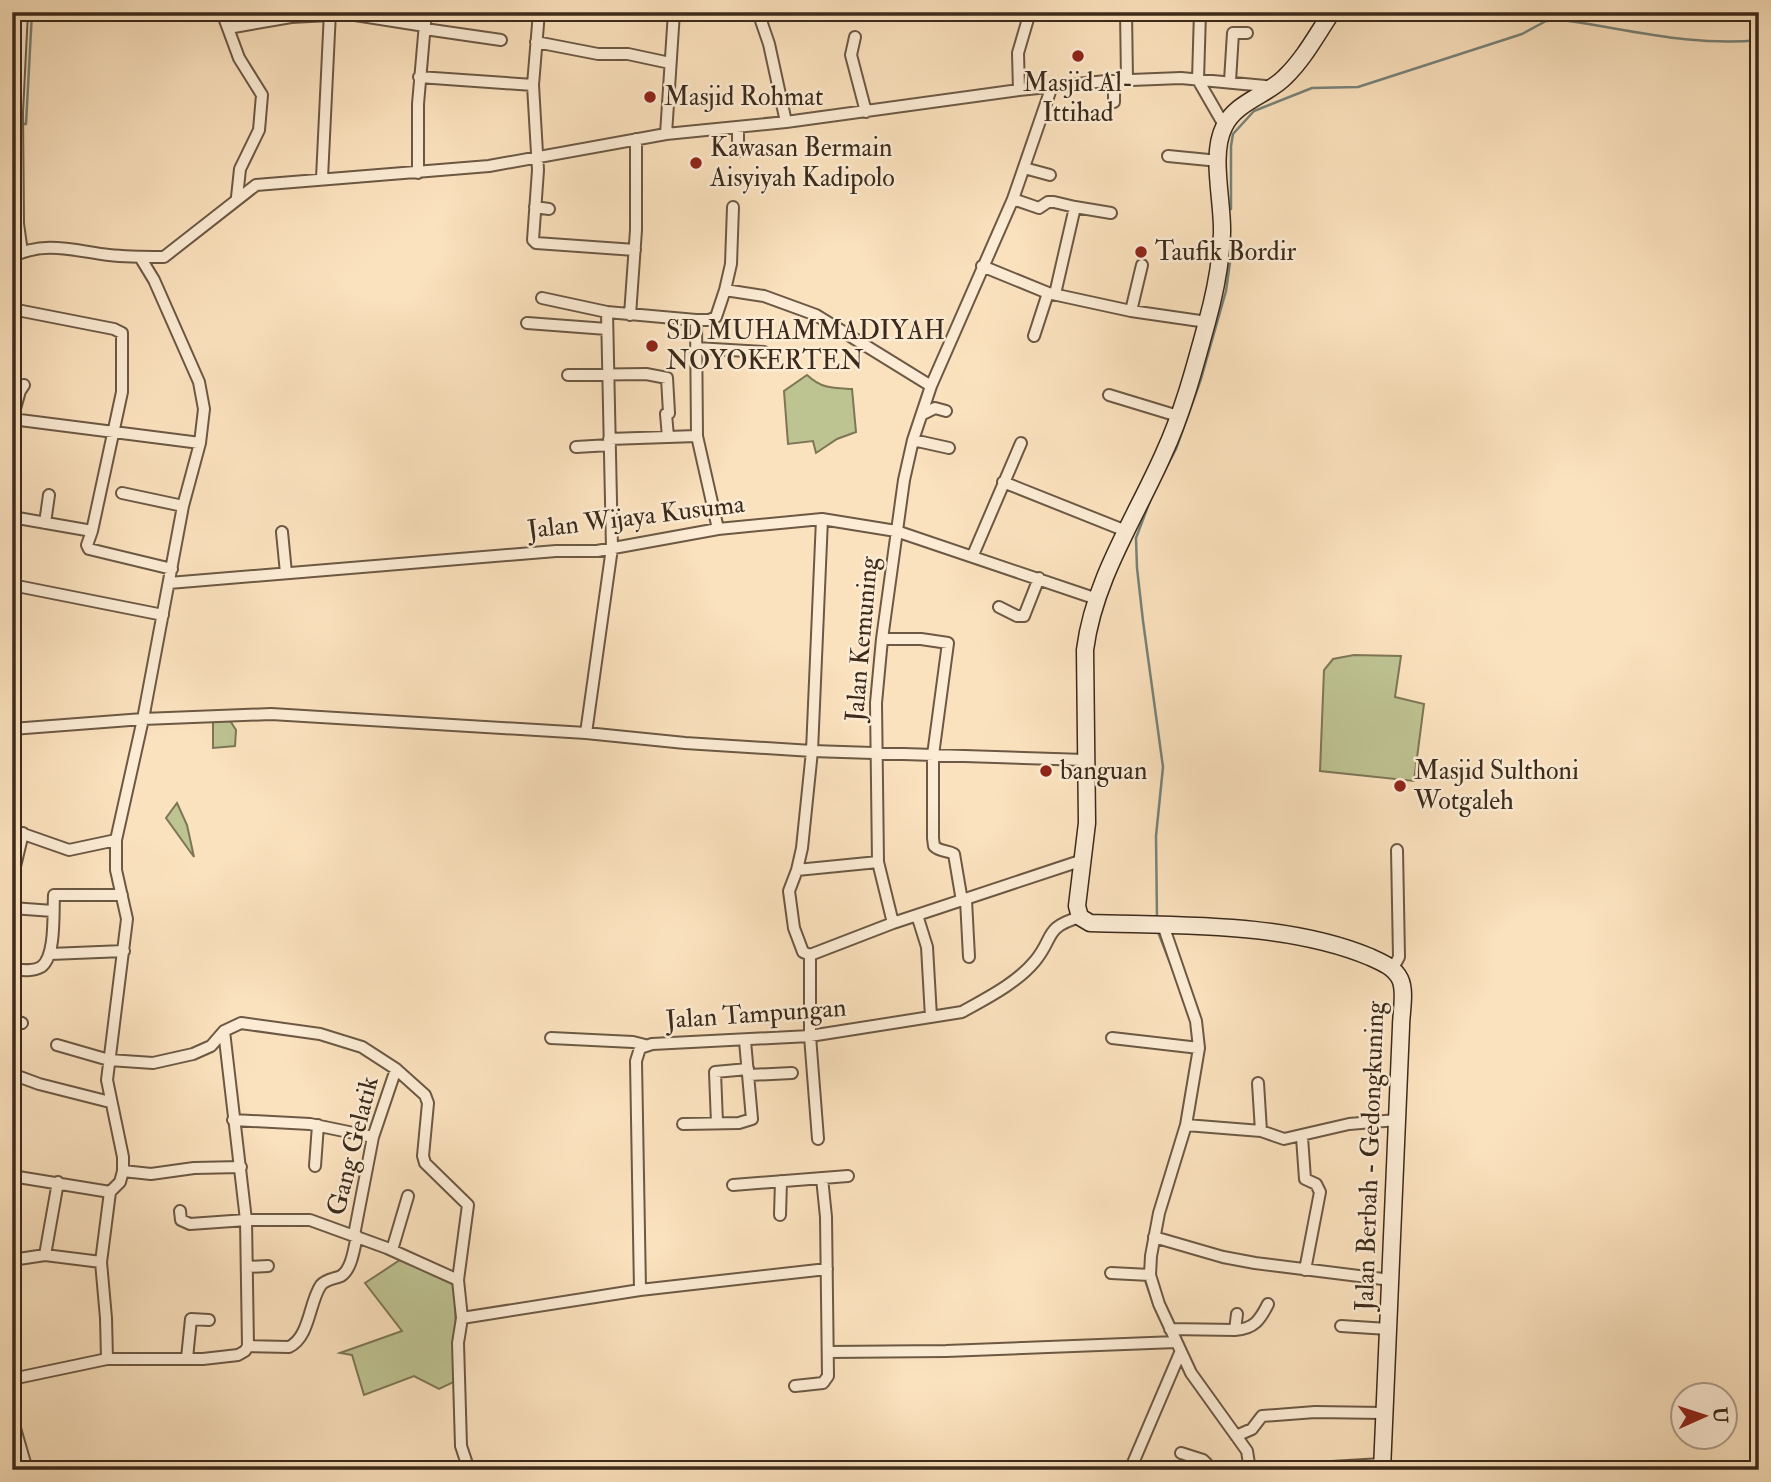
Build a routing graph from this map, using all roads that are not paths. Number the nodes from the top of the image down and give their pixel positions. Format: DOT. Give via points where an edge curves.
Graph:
graph roads {
  1 [pos="22,12"];
  2 [pos="222,12"];
  3 [pos="426,12"];
  4 [pos="538,12"];
  5 [pos="674,12"];
  6 [pos="758,12"];
  7 [pos="1030,12"];
  8 [pos="1126,12"];
  9 [pos="1200,12"];
  10 [pos="1332,12"];
  11 [pos="332,13"];
  12 [pos="425,27"];
  13 [pos="228,28"];
  14 [pos="1247,33"];
  15 [pos="855,37"];
  16 [pos="501,40"];
  17 [pos="536,42"];
  18 [pos="670,63"];
  19 [pos="419,77"];
  20 [pos="1127,80"];
  21 [pos="1198,80"];
  22 [pos="1114,81"];
  23 [pos="1230,81"];
  24 [pos="533,85"];
  25 [pos="1052,86"];
  26 [pos="1270,89"];
  27 [pos="1018,90"];
  28 [pos="1114,102"];
  29 [pos="866,112"];
  30 [pos="16,120"];
  31 [pos="786,122"];
  32 [pos="1224,125"];
  33 [pos="738,127"];
  34 [pos="666,134"];
  35 [pos="636,139"];
  36 [pos="738,151"];
  37 [pos="1168,156"];
  38 [pos="538,158"];
  39 [pos="1219,161"];
  40 [pos="1024,168"];
  41 [pos="418,173"];
  42 [pos="1050,175"];
  43 [pos="322,178"];
  44 [pos="237,197"];
  45 [pos="1013,199"];
  46 [pos="534,207"];
  47 [pos="733,207"];
  48 [pos="1075,207"];
  49 [pos="549,209"];
  50 [pos="1111,213"];
  51 [pos="635,250"];
  52 [pos="17,254"];
  53 [pos="140,257"];
  54 [pos="164,257"];
  55 [pos="1142,265"];
  56 [pos="982,266"];
  57 [pos="154,280"];
  58 [pos="725,290"];
  59 [pos="1051,294"];
  60 [pos="541,298"];
  61 [pos="12,309"];
  62 [pos="1131,311"];
  63 [pos="607,312"];
  64 [pos="630,315"];
  65 [pos="696,320"];
  66 [pos="1207,322"];
  67 [pos="527,323"];
  68 [pos="607,329"];
  69 [pos="1034,336"];
  70 [pos="696,348"];
  71 [pos="764,352"];
  72 [pos="608,373"];
  73 [pos="568,375"];
  74 [pos="24,385"];
  75 [pos="931,386"];
  76 [pos="1109,395"];
  77 [pos="946,411"];
  78 [pos="923,414"];
  79 [pos="1178,416"];
  80 [pos="12,419"];
  81 [pos="113,432"];
  82 [pos="697,436"];
  83 [pos="667,437"];
  84 [pos="913,440"];
  85 [pos="610,442"];
  86 [pos="200,443"];
  87 [pos="1021,443"];
  88 [pos="576,447"];
  89 [pos="949,447"];
  90 [pos="1003,482"];
  91 [pos="122,493"];
  92 [pos="48,495"];
  93 [pos="183,506"];
  94 [pos="12,517"];
  95 [pos="822,519"];
  96 [pos="45,523"];
  97 [pos="718,529"];
  98 [pos="92,531"];
  99 [pos="896,531"];
  100 [pos="1126,531"];
  101 [pos="282,532"];
  102 [pos="612,548"];
  103 [pos="973,555"];
  104 [pos="172,569"];
  105 [pos="286,573"];
  106 [pos="1040,578"];
  107 [pos="169,583"];
  108 [pos="12,585"];
  109 [pos="1097,599"];
  110 [pos="999,607"];
  111 [pos="163,615"];
  112 [pos="882,639"];
  113 [pos="143,719"];
  114 [pos="12,729"];
  115 [pos="586,733"];
  116 [pos="812,751"];
  117 [pos="876,752"];
  118 [pos="933,754"];
  119 [pos="1085,760"];
  120 [pos="18,832"];
  121 [pos="116,840"];
  122 [pos="1397,850"];
  123 [pos="1083,860"];
  124 [pos="878,862"];
  125 [pos="797,870"];
  126 [pos="12,879"];
  127 [pos="122,895"];
  128 [pos="964,901"];
  129 [pos="12,908"];
  130 [pos="53,911"];
  131 [pos="917,915"];
  132 [pos="1080,917"];
  133 [pos="893,923"];
  134 [pos="1158,925"];
  135 [pos="124,951"];
  136 [pos="50,954"];
  137 [pos="810,955"];
  138 [pos="969,957"];
  139 [pos="12,969"];
  140 [pos="1392,970"];
  141 [pos="931,1017"];
  142 [pos="224,1031"];
  143 [pos="810,1036"];
  144 [pos="551,1038"];
  145 [pos="1112,1038"];
  146 [pos="745,1041"];
  147 [pos="57,1045"];
  148 [pos="645,1045"];
  149 [pos="1195,1047"];
  150 [pos="109,1060"];
  151 [pos="396,1069"];
  152 [pos="748,1072"];
  153 [pos="792,1073"];
  154 [pos="12,1074"];
  155 [pos="1258,1083"];
  156 [pos="110,1102"];
  157 [pos="233,1120"];
  158 [pos="1397,1120"];
  159 [pos="717,1123"];
  160 [pos="683,1124"];
  161 [pos="318,1125"];
  162 [pos="1186,1125"];
  163 [pos="1261,1131"];
  164 [pos="373,1137"];
  165 [pos="1302,1137"];
  166 [pos="818,1139"];
  167 [pos="315,1166"];
  168 [pos="241,1167"];
  169 [pos="123,1171"];
  170 [pos="848,1175"];
  171 [pos="12,1176"];
  172 [pos="822,1178"];
  173 [pos="780,1181"];
  174 [pos="58,1182"];
  175 [pos="733,1185"];
  176 [pos="110,1192"];
  177 [pos="408,1196"];
  178 [pos="180,1211"];
  179 [pos="780,1214"];
  180 [pos="246,1220"];
  181 [pos="355,1236"];
  182 [pos="1154,1237"];
  183 [pos="392,1250"];
  184 [pos="45,1255"];
  185 [pos="12,1260"];
  186 [pos="101,1262"];
  187 [pos="268,1266"];
  188 [pos="248,1267"];
  189 [pos="827,1269"];
  190 [pos="1305,1270"];
  191 [pos="1111,1273"];
  192 [pos="1145,1275"];
  193 [pos="458,1280"];
  194 [pos="1391,1280"];
  195 [pos="640,1290"];
  196 [pos="1268,1304"];
  197 [pos="1237,1314"];
  198 [pos="462,1318"];
  199 [pos="209,1320"];
  200 [pos="1340,1326"];
  201 [pos="1170,1329"];
  202 [pos="1388,1329"];
  203 [pos="1235,1330"];
  204 [pos="248,1346"];
  205 [pos="1178,1348"];
  206 [pos="828,1352"];
  207 [pos="187,1358"];
  208 [pos="107,1359"];
  209 [pos="12,1380"];
  210 [pos="796,1386"];
  211 [pos="1384,1413"];
  212 [pos="12,1418"];
  213 [pos="15,1435"];
  214 [pos="1236,1436"];
  215 [pos="1181,1452"];
  216 [pos="1331,1467"];
  217 [pos="1382,1467"];
  218 [pos="1250,1469"];
  219 [pos="27,1470"];
  220 [pos="469,1470"];
  221 [pos="1130,1470"];
  1 -- 30 [label="street"];
  2 -- 13 [label="street"];
  3 -- 12 [label="street"];
  4 -- 17 [label="street"];
  5 -- 18 [label="street"];
  6 -- 31 [label="street"];
  7 -- 27 [label="street" via="1018,53"];
  8 -- 20 [label="street"];
  9 -- 21 [label="street"];
  10 -- 26 [label="main road" via="1300,59"];
  11 -- 12 [label="street"];
  11 -- 13 [label="street"];
  11 -- 43 [label="street"];
  12 -- 16 [label="street"];
  12 -- 19 [label="street"];
  13 -- 44 [label="street" via="245,70 262,95 259,130 240,169"];
  14 -- 23 [label="street" via="1233,33"];
  15 -- 29 [label="street" via="851,55"];
  17 -- 18 [label="street"];
  17 -- 24 [label="street"];
  18 -- 34 [label="street"];
  19 -- 24 [label="street"];
  19 -- 41 [label="street"];
  20 -- 21 [label="street"];
  20 -- 22 [label="street"];
  21 -- 23 [label="street"];
  21 -- 32 [label="street"];
  22 -- 25 [label="street"];
  22 -- 28 [label="street"];
  23 -- 26 [label="street"];
  24 -- 38 [label="street"];
  25 -- 27 [label="street"];
  25 -- 40 [label="street, Jalan Kemuning"];
  26 -- 32 [label="main road"];
  27 -- 29 [label="street"];
  29 -- 31 [label="street"];
  30 -- 52 [label="street"];
  31 -- 33 [label="street"];
  32 -- 39 [label="main road"];
  33 -- 34 [label="street"];
  33 -- 36 [label="street"];
  34 -- 35 [label="street"];
  35 -- 38 [label="street"];
  35 -- 51 [label="street"];
  37 -- 39 [label="street"];
  38 -- 41 [label="street"];
  38 -- 46 [label="street"];
  39 -- 66 [label="main road" via="1222,232"];
  40 -- 42 [label="street"];
  40 -- 45 [label="street, Jalan Kemuning"];
  41 -- 43 [label="street"];
  43 -- 44 [label="street" via="256,185"];
  44 -- 54 [label="street"];
  45 -- 48 [label="street" via="1039,208 1048,202"];
  45 -- 56 [label="street, Jalan Kemuning"];
  46 -- 49 [label="street"];
  46 -- 51 [label="street" via="536,243"];
  47 -- 58 [label="street"];
  48 -- 50 [label="street"];
  48 -- 59 [label="street"];
  51 -- 64 [label="street"];
  52 -- 53 [label="street" via="59,247"];
  53 -- 54 [label="street"];
  53 -- 57 [label="street"];
  54 -- 57 [label="street"];
  55 -- 62 [label="street"];
  56 -- 59 [label="street"];
  56 -- 75 [label="street, Jalan Kemuning"];
  57 -- 86 [label="street" via="203,396"];
  58 -- 65 [label="street" via="716,317"];
  58 -- 75 [label="street" via="764,296 816,315"];
  59 -- 62 [label="street"];
  59 -- 69 [label="street"];
  60 -- 63 [label="street"];
  61 -- 81 [label="street" via="122,333 121,392"];
  62 -- 66 [label="street"];
  63 -- 64 [label="street"];
  63 -- 68 [label="street"];
  64 -- 65 [label="street"];
  65 -- 70 [label="street"];
  66 -- 79 [label="main road"];
  67 -- 68 [label="street"];
  68 -- 72 [label="street"];
  70 -- 71 [label="street"];
  70 -- 82 [label="street"];
  72 -- 73 [label="street"];
  72 -- 83 [label="street" via="667,378"];
  72 -- 85 [label="street"];
  74 -- 80 [label="street"];
  75 -- 78 [label="street, Jalan Kemuning"];
  76 -- 79 [label="street"];
  77 -- 78 [label="street" via="935,408"];
  78 -- 84 [label="street, Jalan Kemuning"];
  79 -- 100 [label="main road"];
  80 -- 81 [label="street"];
  81 -- 86 [label="street"];
  81 -- 98 [label="street"];
  82 -- 83 [label="street"];
  82 -- 97 [label="street"];
  83 -- 85 [label="street"];
  84 -- 89 [label="street"];
  84 -- 99 [label="street, Jalan Kemuning"];
  85 -- 88 [label="street"];
  85 -- 102 [label="street"];
  86 -- 93 [label="street"];
  87 -- 90 [label="street"];
  90 -- 100 [label="street"];
  90 -- 103 [label="street"];
  91 -- 93 [label="street"];
  92 -- 96 [label="street"];
  93 -- 104 [label="street"];
  94 -- 96 [label="street"];
  95 -- 97 [label="street, Jalan Wijaya Kusuma"];
  95 -- 99 [label="street, Jalan Wijaya Kusuma"];
  95 -- 116 [label="street"];
  96 -- 98 [label="street"];
  97 -- 102 [label="street, Jalan Wijaya Kusuma"];
  98 -- 104 [label="street" via="89,549"];
  99 -- 103 [label="street, Jalan Wijaya Kusuma"];
  99 -- 112 [label="street, Jalan Kemuning"];
  100 -- 109 [label="main road"];
  101 -- 105 [label="street"];
  102 -- 105 [label="street, Jalan Wijaya Kusuma"];
  102 -- 115 [label="street"];
  103 -- 106 [label="street, Jalan Wijaya Kusuma"];
  104 -- 107 [label="street"];
  105 -- 107 [label="street, Jalan Wijaya Kusuma"];
  106 -- 109 [label="street, Jalan Wijaya Kusuma"];
  106 -- 110 [label="street" via="1024,616"];
  107 -- 111 [label="street"];
  108 -- 111 [label="street"];
  109 -- 119 [label="main road" via="1085,648"];
  111 -- 113 [label="street"];
  112 -- 117 [label="street, Jalan Kemuning"];
  112 -- 118 [label="street" via="948,643"];
  113 -- 114 [label="street"];
  113 -- 115 [label="street" via="271,714"];
  113 -- 121 [label="street"];
  115 -- 116 [label="street"];
  116 -- 117 [label="street"];
  116 -- 125 [label="street"];
  117 -- 118 [label="street"];
  117 -- 124 [label="street, Jalan Kemuning"];
  118 -- 119 [label="street"];
  118 -- 128 [label="street" via="934,846 954,854"];
  119 -- 123 [label="main road"];
  120 -- 121 [label="street" via="69,850"];
  120 -- 126 [label="street"];
  121 -- 127 [label="street"];
  122 -- 140 [label="street" via="1399,957"];
  123 -- 128 [label="street"];
  123 -- 132 [label="main road" via="1077,906"];
  124 -- 125 [label="street"];
  124 -- 133 [label="street, Jalan Kemuning"];
  125 -- 137 [label="street" via="789,898 799,945"];
  127 -- 130 [label="street" via="54,895"];
  127 -- 135 [label="street" via="127,919"];
  128 -- 131 [label="street"];
  128 -- 138 [label="street"];
  129 -- 130 [label="street"];
  130 -- 136 [label="street"];
  131 -- 133 [label="street"];
  131 -- 141 [label="street" via="927,947"];
  132 -- 134 [label="main road, Jalan Berbah - Gedongkuning" via="1090,923"];
  132 -- 141 [label="street, Jalan Tampungan" via="1059,924 1036,961 994,993 962,1012"];
  133 -- 137 [label="street"];
  134 -- 140 [label="main road, Jalan Berbah - Gedongkuning" via="1309,937 1343,946"];
  134 -- 149 [label="street" via="1196,1021"];
  135 -- 136 [label="street"];
  135 -- 150 [label="street"];
  136 -- 139 [label="street" via="35,969"];
  137 -- 143 [label="street"];
  140 -- 158 [label="main road, Jalan Berbah - Gedongkuning" via="1402,985"];
  141 -- 143 [label="street, Jalan Tampungan"];
  142 -- 150 [label="street" via="211,1046 183,1058 153,1063"];
  142 -- 151 [label="street" via="241,1023 320,1034 362,1047"];
  142 -- 157 [label="street"];
  143 -- 146 [label="street, Jalan Tampungan"];
  143 -- 166 [label="street"];
  144 -- 148 [label="street"];
  145 -- 149 [label="street"];
  146 -- 148 [label="street, Jalan Tampungan"];
  146 -- 152 [label="street"];
  147 -- 150 [label="street"];
  148 -- 195 [label="street, Jalan Tampungan" via="637,1052 636,1061"];
  149 -- 162 [label="street"];
  150 -- 156 [label="street"];
  151 -- 164 [label="street, Gang Gelatik"];
  151 -- 193 [label="street" via="419,1088 428,1103 425,1163 468,1205"];
  152 -- 153 [label="street"];
  152 -- 159 [label="street" via="752,1119"];
  152 -- 159 [label="street" via="715,1072"];
  154 -- 156 [label="street"];
  155 -- 163 [label="street"];
  156 -- 169 [label="street"];
  157 -- 161 [label="street"];
  157 -- 168 [label="street"];
  158 -- 165 [label="street" via="1349,1124"];
  158 -- 194 [label="main road, Jalan Berbah - Gedongkuning"];
  159 -- 160 [label="street"];
  161 -- 164 [label="street"];
  161 -- 167 [label="street"];
  162 -- 163 [label="street"];
  162 -- 182 [label="street"];
  163 -- 165 [label="street" via="1280,1139"];
  164 -- 181 [label="street, Gang Gelatik"];
  165 -- 190 [label="street" via="1306,1179 1320,1192"];
  168 -- 169 [label="street" via="150,1174"];
  168 -- 180 [label="street"];
  169 -- 176 [label="street"];
  170 -- 172 [label="street"];
  171 -- 174 [label="street"];
  172 -- 173 [label="street"];
  172 -- 189 [label="street"];
  173 -- 175 [label="street"];
  173 -- 179 [label="street"];
  174 -- 176 [label="street"];
  174 -- 184 [label="street"];
  176 -- 186 [label="street"];
  177 -- 183 [label="street"];
  178 -- 180 [label="street" via="181,1220 190,1224"];
  180 -- 181 [label="street" via="310,1220"];
  180 -- 188 [label="street"];
  181 -- 183 [label="street"];
  181 -- 204 [label="street, Gang Gelatik" via="349,1265 321,1285 294,1344"];
  182 -- 190 [label="street" via="1223,1257"];
  182 -- 192 [label="street"];
  183 -- 193 [label="street"];
  184 -- 185 [label="street"];
  184 -- 186 [label="street"];
  186 -- 208 [label="street"];
  187 -- 188 [label="street"];
  188 -- 204 [label="street"];
  189 -- 195 [label="street"];
  189 -- 206 [label="street"];
  190 -- 194 [label="street"];
  191 -- 192 [label="street"];
  192 -- 201 [label="street"];
  193 -- 198 [label="street"];
  194 -- 202 [label="main road, Jalan Berbah - Gedongkuning"];
  195 -- 198 [label="street"];
  196 -- 203 [label="street" via="1260,1321"];
  197 -- 203 [label="street"];
  198 -- 220 [label="street" via="458,1343 460,1434"];
  199 -- 207 [label="street" via="191,1319"];
  200 -- 202 [label="street"];
  201 -- 203 [label="street"];
  201 -- 205 [label="street"];
  202 -- 211 [label="main road, Jalan Berbah - Gedongkuning"];
  204 -- 207 [label="street" via="238,1355"];
  205 -- 206 [label="street"];
  205 -- 214 [label="street" via="1202,1391"];
  205 -- 221 [label="street"];
  206 -- 210 [label="street" via="828,1376 823,1383"];
  207 -- 208 [label="street"];
  208 -- 209 [label="street"];
  211 -- 214 [label="street" via="1262,1416 1252,1429"];
  211 -- 217 [label="main road, Jalan Berbah - Gedongkuning"];
  212 -- 213 [label="street"];
  213 -- 219 [label="street"];
  214 -- 218 [label="street" via="1247,1451"];
  215 -- 218 [label="street" via="1211,1468"];
  216 -- 217 [label="street"];
}
